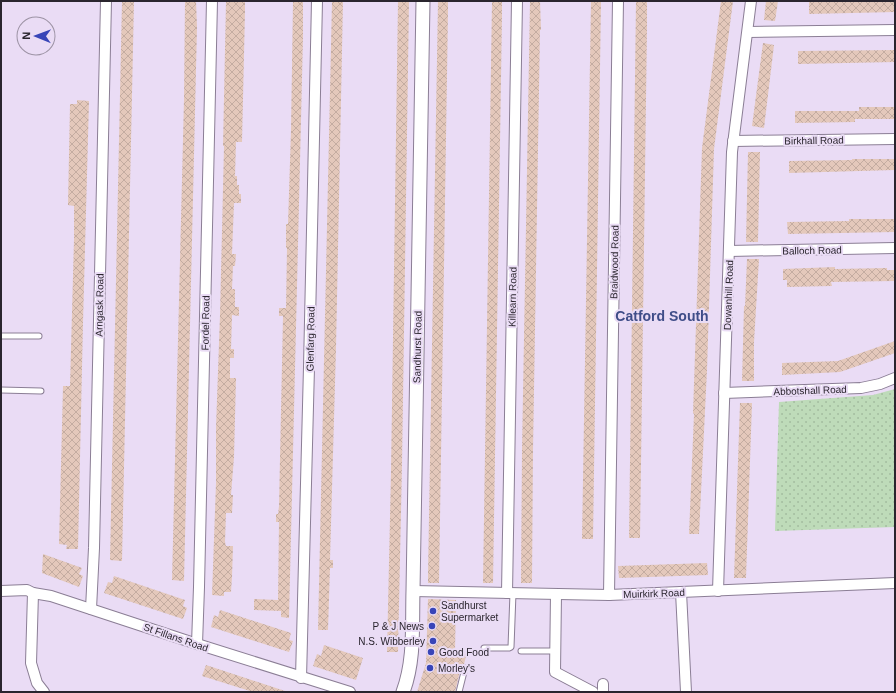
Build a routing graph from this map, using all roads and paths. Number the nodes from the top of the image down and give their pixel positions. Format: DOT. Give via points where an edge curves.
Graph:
graph roads {
  1 [pos="106,1"];
  2 [pos="212,1"];
  3 [pos="318,1"];
  4 [pos="422,1"];
  5 [pos="517,1"];
  6 [pos="618,1"];
  7 [pos="751,1"];
  8 [pos="895,30"];
  9 [pos="748,32"];
  10 [pos="895,139"];
  11 [pos="733,141"];
  12 [pos="895,248"];
  13 [pos="729,251"];
  14 [pos="1,336"];
  15 [pos="39,336"];
  16 [pos="895,378"];
  17 [pos="1,390"];
  18 [pos="41,391"];
  19 [pos="724,393"];
  20 [pos="895,583"];
  21 [pos="1,591"];
  22 [pos="413,591"];
  23 [pos="718,591"];
  24 [pos="681,592"];
  25 [pos="33,593"];
  26 [pos="510,593"];
  27 [pos="556,594"];
  28 [pos="609,595"];
  29 [pos="91,609"];
  30 [pos="197,644"];
  31 [pos="484,648"];
  32 [pos="521,651"];
  33 [pos="555,651"];
  34 [pos="465,668"];
  35 [pos="301,678"];
  36 [pos="44,692"];
  37 [pos="350,692"];
  38 [pos="403,692"];
  39 [pos="459,692"];
  40 [pos="593,692"];
  41 [pos="686,692"];
  1 -- 29 [label="street, Arngask Road"];
  2 -- 30 [label="street, Fordel Road"];
  3 -- 35 [label="street, Glenfarg Road"];
  4 -- 22 [label="street, Sandhurst Road"];
  5 -- 26 [label="street, Killearn Road"];
  6 -- 28 [label="street, Braidwood Road"];
  7 -- 9 [label="street, Dowanhill Road"];
  8 -- 9 [label="street"];
  9 -- 11 [label="street, Dowanhill Road"];
  10 -- 11 [label="street, Birkhall Road"];
  11 -- 13 [label="street, Dowanhill Road"];
  12 -- 13 [label="street, Balloch Road"];
  13 -- 19 [label="street, Dowanhill Road"];
  14 -- 15 [label="lane"];
  16 -- 19 [label="street, Abbotshall Road" via="861,388"];
  17 -- 18 [label="lane"];
  19 -- 23 [label="street, Dowanhill Road"];
  20 -- 23 [label="street, Muirkirk Road"];
  21 -- 25 [label="street, St Fillans Road" via="28,590"];
  22 -- 26 [label="street, Muirkirk Road"];
  22 -- 38 [label="street, Sandhurst Road" via="411,658"];
  23 -- 24 [label="street, Muirkirk Road"];
  24 -- 28 [label="street, Muirkirk Road"];
  24 -- 41 [label="street"];
  25 -- 29 [label="street, St Fillans Road"];
  25 -- 36 [label="street" via="31,663 37,683"];
  26 -- 27 [label="street, Muirkirk Road"];
  26 -- 31 [label="lane" via="511,647"];
  27 -- 28 [label="street, Muirkirk Road"];
  27 -- 33 [label="street"];
  29 -- 30 [label="street, St Fillans Road"];
  30 -- 35 [label="street, St Fillans Road"];
  32 -- 33 [label="lane"];
  33 -- 40 [label="street" via="555,672"];
  34 -- 39 [label="lane"];
  35 -- 37 [label="street, St Fillans Road"];
}
